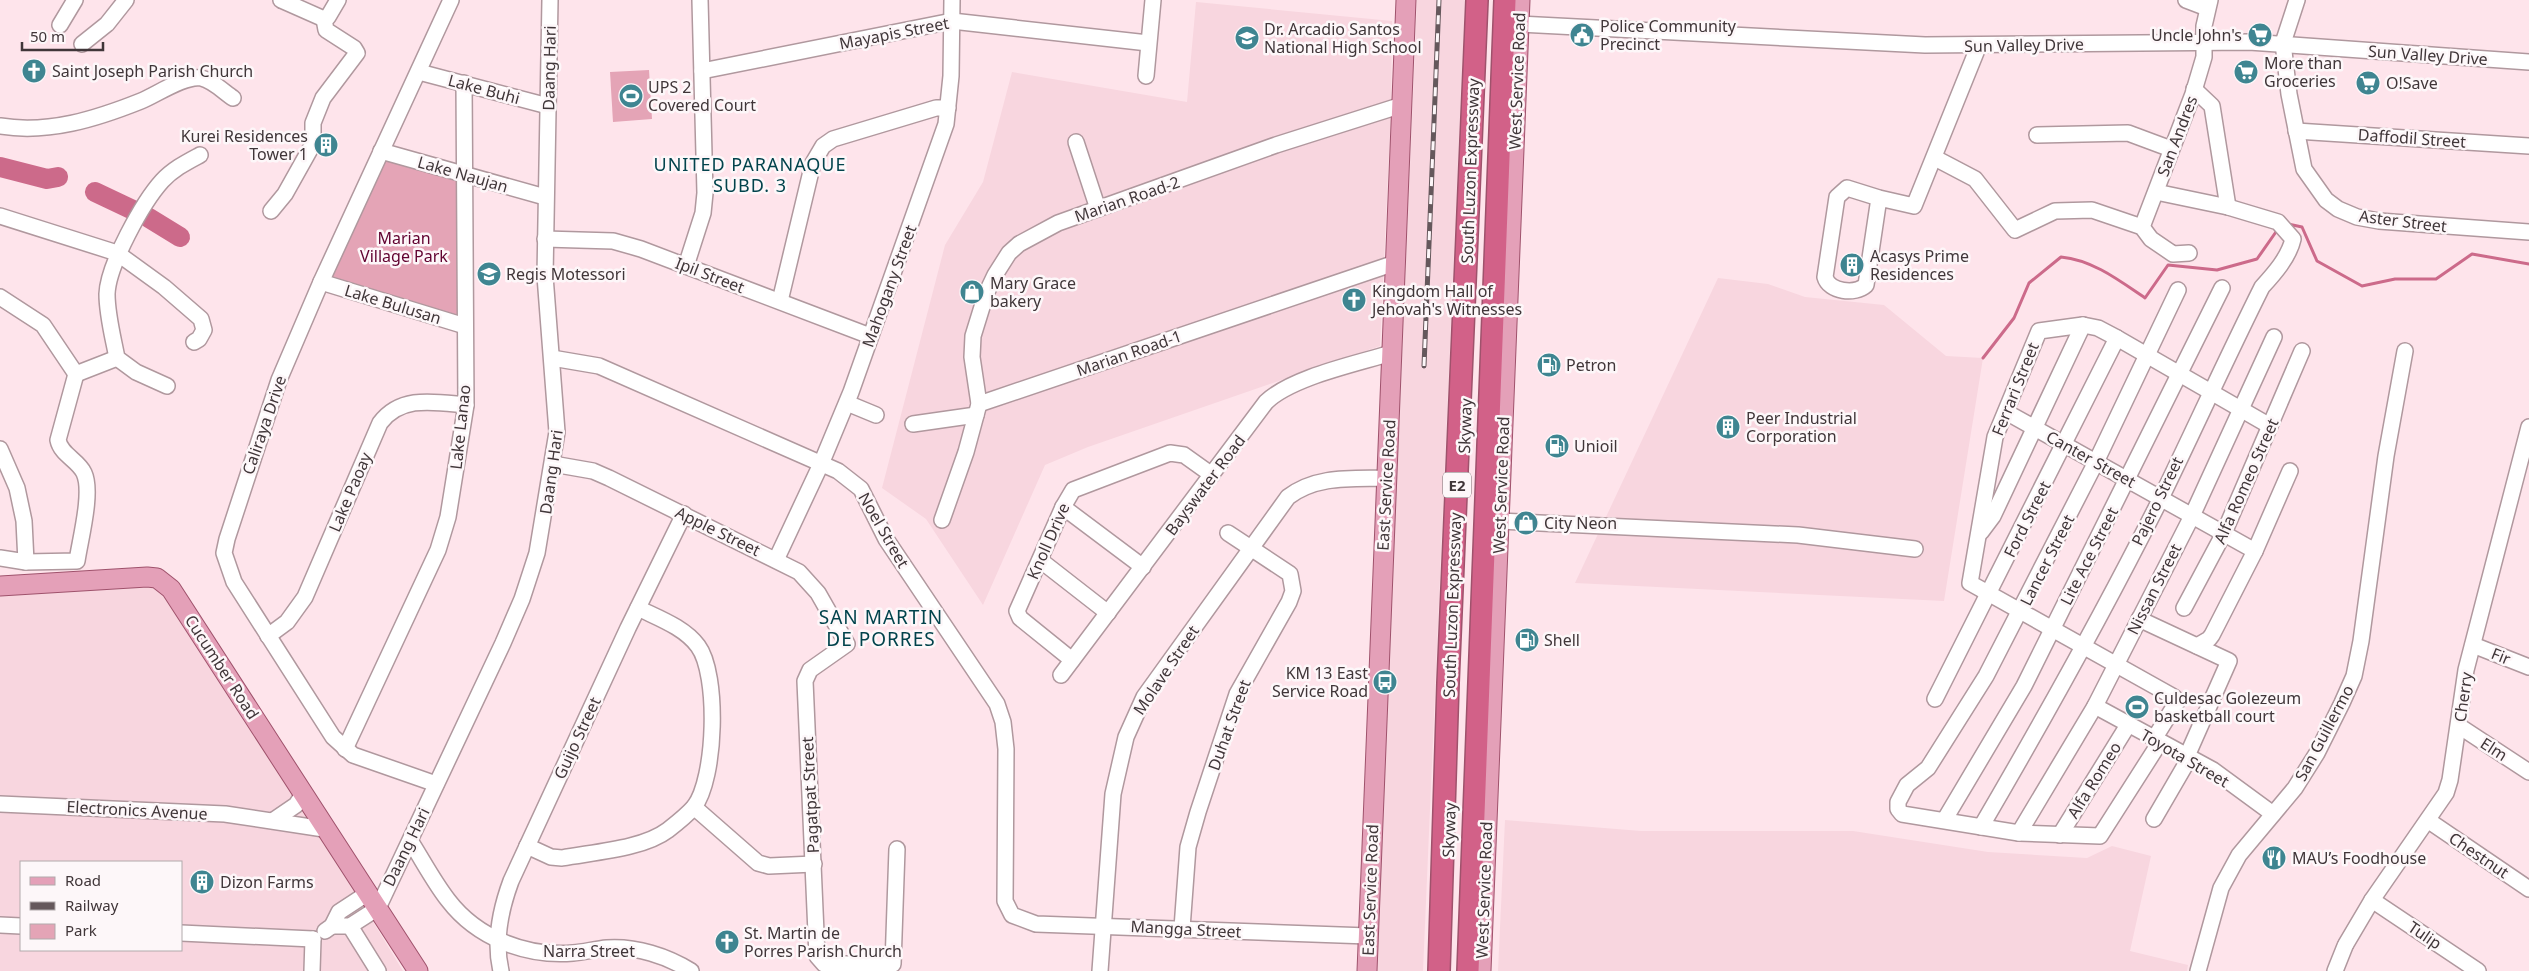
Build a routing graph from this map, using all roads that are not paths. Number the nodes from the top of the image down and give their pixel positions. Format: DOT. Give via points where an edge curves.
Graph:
graph roads {
  1 [pos="75,0"];
  2 [pos="126,0"];
  3 [pos="281,0"];
  4 [pos="338,0"];
  5 [pos="451,0"];
  6 [pos="550,0"];
  7 [pos="700,0"];
  8 [pos="952,0"];
  9 [pos="1153,0"];
  10 [pos="1406,0"];
  11 [pos="1477,0"];
  12 [pos="1482,0"];
  13 [pos="1498,0"];
  14 [pos="1505,0"];
  15 [pos="1520,0"];
  16 [pos="2186,0"];
  17 [pos="2297,0"];
  18 [pos="2208,4"];
  19 [pos="324,19"];
  20 [pos="952,21"];
  21 [pos="1518,24"];
  22 [pos="60,25"];
  23 [pos="2204,42"];
  24 [pos="1148,43"];
  25 [pos="2283,43"];
  26 [pos="82,44"];
  27 [pos="1979,45"];
  28 [pos="2529,62"];
  29 [pos="702,71"];
  30 [pos="419,72"];
  31 [pos="1146,76"];
  32 [pos="464,83"];
  33 [pos="2194,90"];
  34 [pos="233,98"];
  35 [pos="1402,105"];
  36 [pos="548,106"];
  37 [pos="948,108"];
  38 [pos="0,126"];
  39 [pos="2296,131"];
  40 [pos="2037,135"];
  41 [pos="1076,142"];
  42 [pos="2529,146"];
  43 [pos="2171,149"];
  44 [pos="381,151"];
  45 [pos="200,155"];
  46 [pos="1934,158"];
  47 [pos="464,174"];
  48 [pos="2156,192"];
  49 [pos="545,198"];
  50 [pos="1879,198"];
  51 [pos="2228,206"];
  52 [pos="1098,209"];
  53 [pos="271,211"];
  54 [pos="0,216"];
  55 [pos="2142,227"];
  56 [pos="2529,232"];
  57 [pos="545,240"];
  58 [pos="117,253"];
  59 [pos="2189,253"];
  60 [pos="1395,263"];
  61 [pos="686,266"];
  62 [pos="321,282"];
  63 [pos="2222,288"];
  64 [pos="2178,290"];
  65 [pos="0,297"];
  66 [pos="780,301"];
  67 [pos="2083,325"];
  68 [pos="465,326"];
  69 [pos="870,336"];
  70 [pos="2274,337"];
  71 [pos="2117,338"];
  72 [pos="194,342"];
  73 [pos="2302,351"];
  74 [pos="2405,351"];
  75 [pos="1392,352"];
  76 [pos="2147,355"];
  77 [pos="117,358"];
  78 [pos="552,358"];
  79 [pos="2178,373"];
  80 [pos="76,374"];
  81 [pos="167,386"];
  82 [pos="2210,391"];
  83 [pos="847,402"];
  84 [pos="466,405"];
  85 [pos="977,409"];
  86 [pos="2241,409"];
  87 [pos="2006,412"];
  88 [pos="876,415"];
  89 [pos="913,424"];
  90 [pos="2270,426"];
  91 [pos="2529,427"];
  92 [pos="2035,428"];
  93 [pos="2064,444"];
  94 [pos="0,449"];
  95 [pos="2096,462"];
  96 [pos="553,464"];
  97 [pos="821,464"];
  98 [pos="2290,471"];
  99 [pos="1212,475"];
  100 [pos="1386,478"];
  101 [pos="2128,480"];
  102 [pos="2161,498"];
  103 [pos="1063,507"];
  104 [pos="684,514"];
  105 [pos="2192,516"];
  106 [pos="942,520"];
  107 [pos="1499,521"];
  108 [pos="1228,533"];
  109 [pos="2224,533"];
  110 [pos="1978,535"];
  111 [pos="1251,549"];
  112 [pos="1915,549"];
  113 [pos="2255,551"];
  114 [pos="0,558"];
  115 [pos="776,560"];
  116 [pos="1040,560"];
  117 [pos="26,562"];
  118 [pos="1143,567"];
  119 [pos="0,586"];
  120 [pos="1989,594"];
  121 [pos="638,608"];
  122 [pos="2184,608"];
  123 [pos="2020,612"];
  124 [pos="1108,613"];
  125 [pos="2139,619"];
  126 [pos="2051,630"];
  127 [pos="268,636"];
  128 [pos="847,644"];
  129 [pos="2473,645"];
  130 [pos="2083,646"];
  131 [pos="2197,646"];
  132 [pos="1072,660"];
  133 [pos="2116,665"];
  134 [pos="2529,667"];
  135 [pos="1061,675"];
  136 [pos="1935,699"];
  137 [pos="2095,706"];
  138 [pos="2128,725"];
  139 [pos="2459,726"];
  140 [pos="2157,741"];
  141 [pos="345,749"];
  142 [pos="2189,757"];
  143 [pos="2529,772"];
  144 [pos="436,784"];
  145 [pos="303,794"];
  146 [pos="0,804"];
  147 [pos="694,807"];
  148 [pos="2273,814"];
  149 [pos="1944,819"];
  150 [pos="2154,819"];
  151 [pos="274,820"];
  152 [pos="2429,821"];
  153 [pos="1981,827"];
  154 [pos="324,829"];
  155 [pos="2019,833"];
  156 [pos="2060,835"];
  157 [pos="411,842"];
  158 [pos="527,846"];
  159 [pos="897,849"];
  160 [pos="814,864"];
  161 [pos="2529,889"];
  162 [pos="2372,900"];
  163 [pos="372,901"];
  164 [pos="1008,910"];
  165 [pos="0,925"];
  166 [pos="1104,925"];
  167 [pos="20,926"];
  168 [pos="332,926"];
  169 [pos="350,926"];
  170 [pos="1182,928"];
  171 [pos="182,933"];
  172 [pos="1368,936"];
  173 [pos="314,940"];
  174 [pos="499,941"];
  175 [pos="312,971"];
  176 [pos="378,971"];
  177 [pos="418,971"];
  178 [pos="501,971"];
  179 [pos="691,971"];
  180 [pos="1100,971"];
  181 [pos="1367,971"];
  182 [pos="1439,971"];
  183 [pos="1444,971"];
  184 [pos="1461,971"];
  185 [pos="1468,971"];
  186 [pos="1481,971"];
  187 [pos="2198,971"];
  188 [pos="2335,971"];
  189 [pos="2478,971"];
  1 -- 22 [label="street"];
  2 -- 26 [label="street" via="107,24"];
  3 -- 19 [label="street"];
  4 -- 19 [label="street"];
  5 -- 30 [label="street, Caliraya Drive"];
  6 -- 36 [label="street, Daang Hari"];
  7 -- 29 [label="street"];
  8 -- 20 [label="street, Mahogany Street"];
  9 -- 24 [label="street"];
  10 -- 35 [label="main road, East Service Road"];
  11 -- 182 [label="highway, South Luzon Expressway / E2"];
  12 -- 183 [label="highway, Skyway / E2"];
  13 -- 184 [label="highway, Skyway / E2"];
  14 -- 185 [label="highway, South Luzon Expressway / E2"];
  15 -- 21 [label="main road, West Service Road"];
  16 -- 18 [label="street"];
  17 -- 25 [label="street"];
  18 -- 23 [label="street, San Andres"];
  19 -- 53 [label="street" via="326,30 357,53 323,98 313,123 313,144 285,194"];
  20 -- 24 [label="street, Mayapis Street"];
  20 -- 29 [label="street, Mayapis Street"];
  20 -- 37 [label="street, Mahogany Street"];
  21 -- 27 [label="street, Sun Valley Drive"];
  21 -- 107 [label="main road, West Service Road"];
  23 -- 25 [label="street, Sun Valley Drive"];
  23 -- 27 [label="street, Sun Valley Drive"];
  23 -- 33 [label="street, San Andres" via="2204,57"];
  24 -- 31 [label="street"];
  25 -- 28 [label="street, Sun Valley Drive"];
  25 -- 39 [label="street, Aster Street"];
  27 -- 46 [label="street"];
  29 -- 61 [label="street" via="705,193 703,213"];
  30 -- 32 [label="street, Lake Buhi"];
  30 -- 44 [label="street, Caliraya Drive"];
  32 -- 36 [label="street, Lake Buhi"];
  32 -- 47 [label="street, Lake Lanao"];
  33 -- 43 [label="street, San Andres"];
  33 -- 51 [label="street" via="2212,106"];
  34 -- 38 [label="street" via="209,81 193,78 94,117 44,128"];
  35 -- 52 [label="street, Marian Road-2" via="1276,145"];
  35 -- 60 [label="main road, East Service Road"];
  36 -- 49 [label="street, Daang Hari"];
  37 -- 66 [label="street" via="936,108 833,139 823,146 812,163"];
  37 -- 69 [label="street, Mahogany Street" via="946,124"];
  39 -- 42 [label="street, Daffodil Street"];
  39 -- 56 [label="street, Aster Street" via="2304,169 2320,194 2338,209 2379,221"];
  40 -- 43 [label="street" via="2128,133"];
  41 -- 52 [label="street"];
  43 -- 48 [label="street, San Andres"];
  44 -- 47 [label="street, Lake Naujan"];
  44 -- 62 [label="street, Caliraya Drive"];
  45 -- 58 [label="street" via="162,180"];
  46 -- 50 [label="street" via="1914,206"];
  46 -- 55 [label="street" via="1975,180 2016,230 2055,211 2076,209 2092,210"];
  47 -- 49 [label="street, Lake Naujan"];
  47 -- 68 [label="street, Lake Lanao"];
  48 -- 51 [label="street"];
  48 -- 55 [label="street, San Andres"];
  49 -- 57 [label="street, Daang Hari"];
  50 -- 50 [label="street" via="1847,188 1837,196 1825,277 1831,288 1855,291 1866,285"];
  51 -- 82 [label="street, Pajero Street" via="2278,222 2293,239 2275,273 2262,287"];
  52 -- 85 [label="street, Marian Road-2" via="1030,236 1009,253 995,275 973,336"];
  54 -- 58 [label="street"];
  55 -- 59 [label="street" via="2151,239 2173,254"];
  57 -- 61 [label="street, Ipil Street" via="613,241"];
  57 -- 78 [label="street, Daang Hari"];
  58 -- 72 [label="street" via="164,286 201,319 204,330"];
  58 -- 77 [label="street" via="107,294"];
  60 -- 75 [label="main road, East Service Road"];
  60 -- 85 [label="street, Marian Road-1"];
  61 -- 66 [label="street, Ipil Street"];
  62 -- 68 [label="street, Lake Bulusan"];
  62 -- 127 [label="street, Caliraya Drive" via="279,380 230,524 224,553 234,582"];
  63 -- 79 [label="street, Lite Ace Street"];
  64 -- 76 [label="street, Lancer Street"];
  65 -- 80 [label="street" via="43,325"];
  66 -- 69 [label="street, Ipil Street"];
  67 -- 71 [label="street, Ferrari Street" via="2098,328"];
  67 -- 87 [label="street, Ferrari Street" via="2039,331"];
  67 -- 92 [label="street"];
  68 -- 84 [label="street, Lake Lanao"];
  69 -- 83 [label="street, Mahogany Street"];
  70 -- 86 [label="street, Nissan Street"];
  71 -- 76 [label="street, Ferrari Street"];
  71 -- 93 [label="street, Ford Street"];
  73 -- 90 [label="street, Alfa Romeo Street"];
  74 -- 148 [label="street, San Guillermo" via="2354,676 2317,752 2295,788"];
  75 -- 99 [label="street, Bayswater Road" via="1299,382 1274,394"];
  75 -- 100 [label="main road, East Service Road"];
  76 -- 79 [label="street, Ferrari Street"];
  76 -- 95 [label="street, Lancer Street"];
  77 -- 80 [label="street"];
  77 -- 81 [label="street" via="136,372"];
  78 -- 96 [label="street, Daang Hari" via="558,422"];
  78 -- 97 [label="street, Noel Street" via="599,366"];
  79 -- 82 [label="street, Ferrari Street"];
  79 -- 101 [label="street, Lite Ace Street"];
  80 -- 117 [label="street" via="58,440 62,450 82,470 86,479 77,561"];
  82 -- 86 [label="street, Ferrari Street"];
  82 -- 102 [label="street, Pajero Street"];
  83 -- 88 [label="street"];
  83 -- 97 [label="street, Mahogany Street"];
  84 -- 127 [label="street, Lake Paoay" via="417,401 387,414 380,423 304,597 287,622"];
  84 -- 141 [label="street, Lake Lanao" via="448,517 438,550"];
  85 -- 89 [label="street, Marian Road-1"];
  85 -- 106 [label="street"];
  86 -- 90 [label="street, Ferrari Street"];
  86 -- 105 [label="street, Nissan Street"];
  87 -- 92 [label="street, Canter Street"];
  87 -- 110 [label="street, Ferrari Street" via="1994,437"];
  90 -- 109 [label="street, Alfa Romeo Street"];
  91 -- 129 [label="street, Cherry"];
  92 -- 93 [label="street, Canter Street"];
  92 -- 110 [label="street" via="1993,516"];
  93 -- 95 [label="street, Canter Street"];
  93 -- 120 [label="street, Ford Street"];
  94 -- 117 [label="street" via="17,488 24,521"];
  95 -- 101 [label="street, Canter Street"];
  95 -- 123 [label="street, Lancer Street"];
  96 -- 104 [label="street, Apple Street" via="594,471"];
  96 -- 144 [label="street, Daang Hari" via="538,553 522,599"];
  97 -- 115 [label="street, Mahogany Street"];
  97 -- 164 [label="street, Noel Street" via="848,476 862,489 886,538 997,704 1006,749 1005,901"];
  98 -- 113 [label="street"];
  99 -- 103 [label="street, Knoll Drive" via="1184,455 1170,453 1078,487"];
  99 -- 118 [label="street, Bayswater Road"];
  100 -- 111 [label="street, Molave Street" via="1327,479 1298,489 1288,497"];
  100 -- 172 [label="main road, East Service Road"];
  101 -- 102 [label="street, Canter Street"];
  101 -- 126 [label="street, Lite Ace Street"];
  102 -- 105 [label="street, Canter Street"];
  102 -- 130 [label="street, Pajero Street"];
  103 -- 116 [label="street, Knoll Drive"];
  103 -- 118 [label="street"];
  104 -- 115 [label="street, Apple Street"];
  104 -- 121 [label="street, Guijo Street"];
  105 -- 109 [label="street, Canter Street"];
  105 -- 125 [label="street, Nissan Street"];
  107 -- 112 [label="street" via="1798,535"];
  107 -- 186 [label="main road, West Service Road"];
  108 -- 111 [label="street, Duhat Street"];
  109 -- 113 [label="street, Canter Street"];
  109 -- 122 [label="street, Alfa Romeo Street"];
  110 -- 120 [label="street, Ferrari Street" via="1970,583"];
  111 -- 166 [label="street, Molave Street" via="1144,697 1126,737 1113,794"];
  111 -- 170 [label="street, Duhat Street" via="1290,574 1292,591 1289,602 1237,694 1198,812 1188,847"];
  113 -- 131 [label="street" via="2212,635"];
  114 -- 117 [label="street"];
  115 -- 128 [label="street, Apple Street" via="807,579"];
  116 -- 124 [label="street"];
  116 -- 132 [label="street, Knoll Drive" via="1017,614"];
  118 -- 124 [label="street, Bayswater Road"];
  119 -- 145 [label="main road, Cucumber Road" via="147,577 164,582"];
  120 -- 123 [label="street"];
  120 -- 136 [label="street, Ford Street"];
  121 -- 147 [label="street" via="680,629 698,645 706,658 712,751 704,785"];
  121 -- 158 [label="street, Guijo Street"];
  123 -- 126 [label="street"];
  123 -- 149 [label="street, Lancer Street" via="1986,676 1928,768 1907,785 1898,802 1902,814"];
  124 -- 132 [label="street, Bayswater Road"];
  125 -- 131 [label="street"];
  125 -- 133 [label="street, Nissan Street"];
  126 -- 130 [label="street"];
  126 -- 149 [label="street, Lite Ace Street" via="2024,686"];
  127 -- 141 [label="street, Caliraya Drive" via="323,724"];
  128 -- 160 [label="street, Pagatpat Street" via="810,670 805,681"];
  129 -- 134 [label="street, Fir"];
  129 -- 139 [label="street, Cherry" via="2466,670"];
  130 -- 133 [label="street"];
  130 -- 153 [label="street, Pajero Street" via="2046,718"];
  131 -- 142 [label="street" via="2229,661"];
  132 -- 135 [label="street, Bayswater Road"];
  133 -- 137 [label="street, Nissan Street"];
  133 -- 140 [label="street" via="2176,699"];
  137 -- 138 [label="street, Toyota Street"];
  137 -- 155 [label="street, Nissan Street"];
  138 -- 140 [label="street, Toyota Street"];
  138 -- 156 [label="street, Alfa Romeo"];
  139 -- 143 [label="street, Elm"];
  139 -- 152 [label="street, Cherry" via="2446,793"];
  140 -- 142 [label="street, Toyota Street"];
  140 -- 156 [label="street" via="2100,836"];
  141 -- 144 [label="street, Caliraya Drive" via="353,755"];
  142 -- 148 [label="street, Toyota Street" via="2213,770"];
  142 -- 150 [label="street"];
  144 -- 157 [label="street, Daang Hari"];
  145 -- 151 [label="street" via="296,805"];
  145 -- 154 [label="main road, Cucumber Road"];
  146 -- 151 [label="street, Electronics Avenue" via="225,814"];
  147 -- 158 [label="street" via="668,830 640,843 562,858 551,857"];
  147 -- 160 [label="street" via="758,863 769,866"];
  148 -- 187 [label="street, San Guillermo" via="2239,855 2220,888"];
  149 -- 153 [label="street"];
  151 -- 154 [label="street, Electronics Avenue"];
  152 -- 161 [label="street, Chestnut"];
  152 -- 162 [label="street, Cherry"];
  153 -- 155 [label="street"];
  154 -- 163 [label="main road, Cucumber Road"];
  155 -- 156 [label="street"];
  157 -- 163 [label="street, Daang Hari"];
  157 -- 174 [label="street, Narra Street" via="449,902 466,919"];
  158 -- 174 [label="street, Guijo Street" via="507,893"];
  159 -- 160 [label="street, Pagatpat Street" via="892,964 824,964 817,956"];
  162 -- 188 [label="street, Cherry" via="2345,945"];
  162 -- 189 [label="street, Tulip"];
  163 -- 168 [label="street" via="339,912"];
  163 -- 169 [label="street"];
  163 -- 177 [label="main road, Cucumber Road"];
  164 -- 166 [label="street, Mangga Street" via="1023,921 1036,924"];
  165 -- 167 [label="street"];
  166 -- 170 [label="street, Mangga Street"];
  166 -- 180 [label="street, Molave Street"];
  168 -- 169 [label="street"];
  168 -- 173 [label="street"];
  169 -- 176 [label="street"];
  170 -- 172 [label="street, Mangga Street"];
  171 -- 173 [label="street"];
  172 -- 181 [label="main road, East Service Road"];
  173 -- 175 [label="street"];
  174 -- 178 [label="street, Guijo Street"];
  174 -- 179 [label="street, Narra Street" via="550,954 607,948 640,951 655,954"];
}
